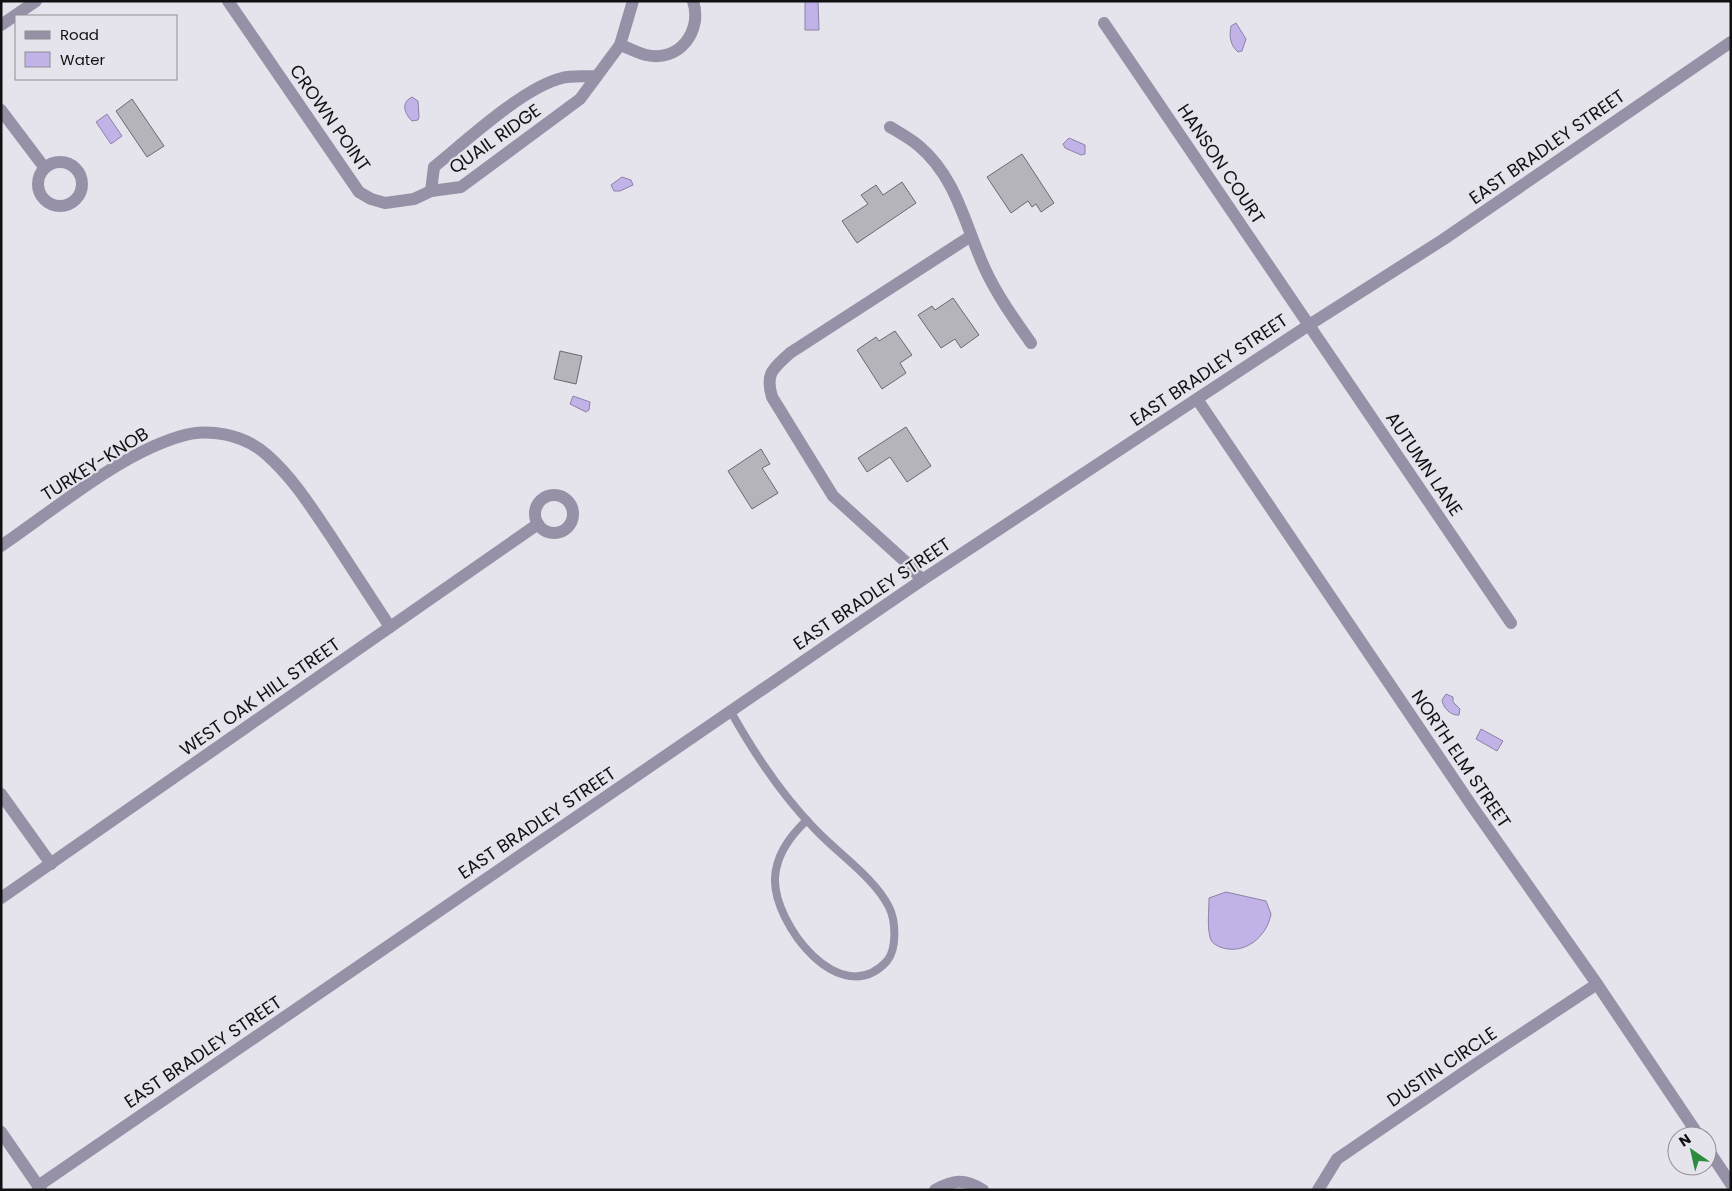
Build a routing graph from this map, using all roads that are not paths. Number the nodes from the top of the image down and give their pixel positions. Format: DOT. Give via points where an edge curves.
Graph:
graph roads {
  1 [pos="36,1"];
  2 [pos="228,1"];
  3 [pos="633,1"];
  4 [pos="693,1"];
  5 [pos="15,15"];
  6 [pos="16,15"];
  7 [pos="1104,23"];
  8 [pos="1,25"];
  9 [pos="1731,42"];
  10 [pos="620,45"];
  11 [pos="597,76"];
  12 [pos="1,110"];
  13 [pos="890,127"];
  14 [pos="44,167"];
  15 [pos="431,191"];
  16 [pos="971,236"];
  17 [pos="1308,325"];
  18 [pos="1030,343"];
  19 [pos="1196,399"];
  20 [pos="538,524"];
  21 [pos="1,546"];
  22 [pos="922,580"];
  23 [pos="1511,623"];
  24 [pos="390,627"];
  25 [pos="730,712"];
  26 [pos="1,794"];
  27 [pos="807,820"];
  28 [pos="51,864"];
  29 [pos="1,898"];
  30 [pos="1597,984"];
  31 [pos="1692,1126"];
  32 [pos="1,1132"];
  33 [pos="1717,1163"];
  34 [pos="1731,1184"];
  35 [pos="40,1188"];
  36 [pos="935,1190"];
  37 [pos="983,1190"];
  38 [pos="1318,1190"];
  1 -- 6 [label="street"];
  2 -- 15 [label="street, CROWN POINT" via="359,192 385,203 414,199"];
  3 -- 10 [label="street, QUAIL RIDGE"];
  4 -- 10 [label="street" via="696,12 692,34 682,47 668,55 648,56"];
  5 -- 8 [label="street"];
  7 -- 17 [label="street, HANSON COURT"];
  9 -- 17 [label="street, EAST BRADLEY STREET" via="1444,239"];
  10 -- 11 [label="street, QUAIL RIDGE"];
  11 -- 15 [label="street, QUAIL RIDGE" via="580,100 461,188"];
  11 -- 15 [label="street, QUAIL RIDGE" via="563,77 537,88 498,115 434,167"];
  12 -- 14 [label="street"];
  13 -- 16 [label="street" via="919,146 937,165 954,190"];
  16 -- 18 [label="street" via="997,294"];
  16 -- 22 [label="street" via="790,353 769,375 772,397 833,496"];
  17 -- 19 [label="street, EAST BRADLEY STREET"];
  17 -- 23 [label="street, AUTUMN LANE"];
  19 -- 22 [label="street, EAST BRADLEY STREET"];
  19 -- 30 [label="street, NORTH ELM STREET"];
  20 -- 24 [label="street, WEST OAK HILL STREET"];
  21 -- 24 [label="street, TURKEY-KNOB" via="144,451 180,436 210,432 240,437 266,453 297,487"];
  22 -- 25 [label="street, EAST BRADLEY STREET"];
  24 -- 28 [label="street, WEST OAK HILL STREET"];
  25 -- 27 [label="lane" via="749,745"];
  25 -- 35 [label="street, EAST BRADLEY STREET"];
  26 -- 28 [label="street"];
  27 -- 27 [label="lane" via="880,891 890,909 894,940 890,958 867,975 837,974 825,968 805,948 785,918 774,879 778,861 795,831"];
  28 -- 29 [label="street, WEST OAK HILL STREET"];
  30 -- 31 [label="street, NORTH ELM STREET"];
  30 -- 38 [label="street, DUSTIN CIRCLE" via="1337,1159"];
  32 -- 35 [label="street"];
  33 -- 34 [label="street"];
  36 -- 37 [label="street" via="950,1181"];
}
